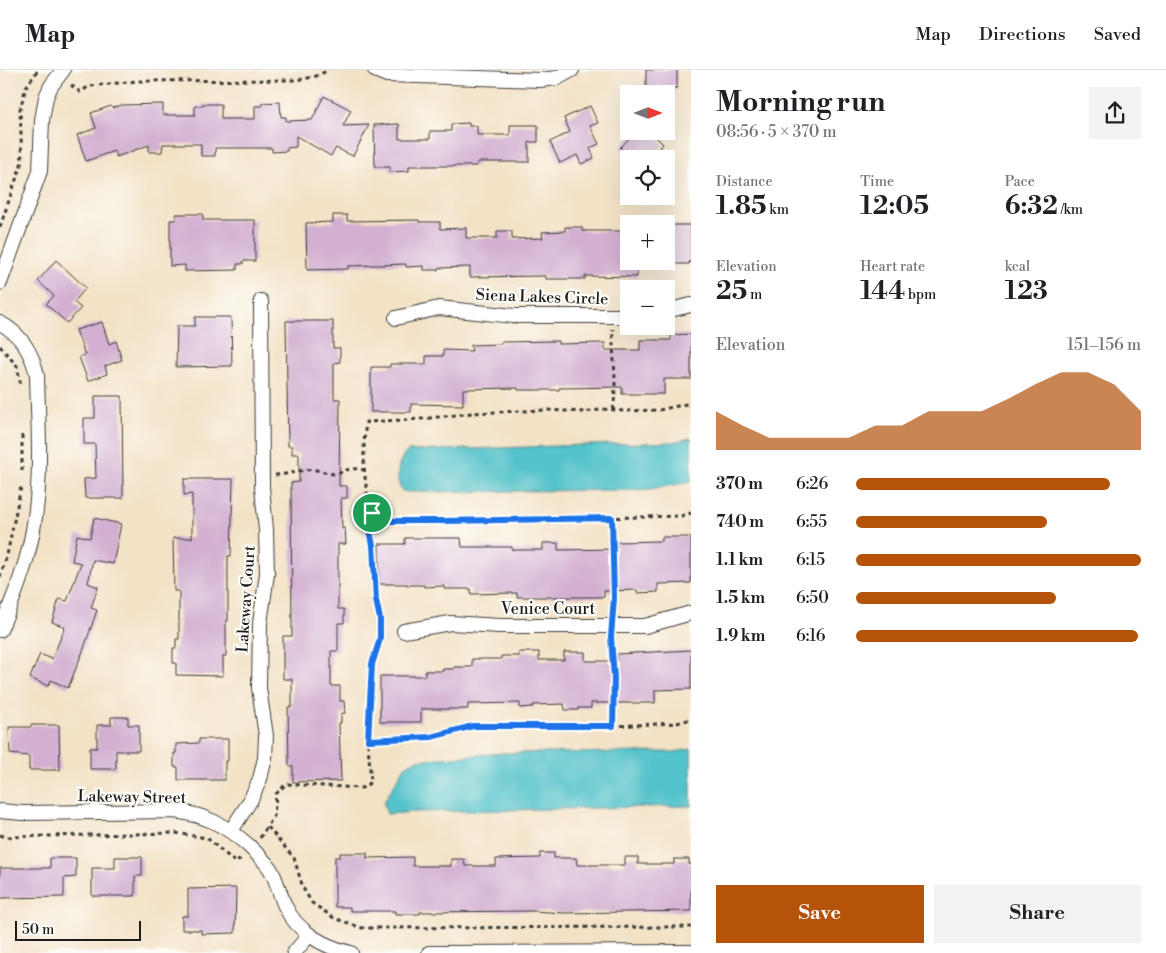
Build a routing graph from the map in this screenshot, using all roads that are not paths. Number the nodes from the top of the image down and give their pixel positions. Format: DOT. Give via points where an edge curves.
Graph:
graph roads {
  1 [pos="375,70"];
  2 [pos="572,70"];
  3 [pos="61,73"];
  4 [pos="0,283"];
  5 [pos="261,302"];
  6 [pos="691,305"];
  7 [pos="675,309"];
  8 [pos="620,316"];
  9 [pos="396,318"];
  10 [pos="0,323"];
  11 [pos="691,613"];
  12 [pos="0,630"];
  13 [pos="404,630"];
  14 [pos="0,811"];
  15 [pos="231,831"];
  16 [pos="309,935"];
  17 [pos="691,952"];
  18 [pos="294,953"];
  19 [pos="351,953"];
  20 [pos="429,953"];
  21 [pos="496,953"];
  1 -- 2 [label="street" via="387,75 540,80 557,78"];
  3 -- 4 [label="street" via="51,86 43,107 37,182"];
  5 -- 15 [label="street, Lakeway Court" via="262,486 267,574 260,623 258,688 266,736 265,758 250,801"];
  6 -- 7 [label="street"];
  8 -- 9 [label="street, Siena Lakes Circle" via="514,316 439,308"];
  10 -- 12 [label="street" via="18,336 33,359 37,375 39,478 28,554"];
  11 -- 13 [label="street, Venice Court" via="645,626 500,626 450,622"];
  14 -- 15 [label="street, Lakeway Street" via="180,812 198,814"];
  15 -- 16 [label="street, Lakeway Street" via="270,868 291,917"];
  16 -- 18 [label="street"];
  16 -- 19 [label="street, Lakeway Street" via="328,946"];
  17 -- 21 [label="street"];
  20 -- 21 [label="street"];
}
